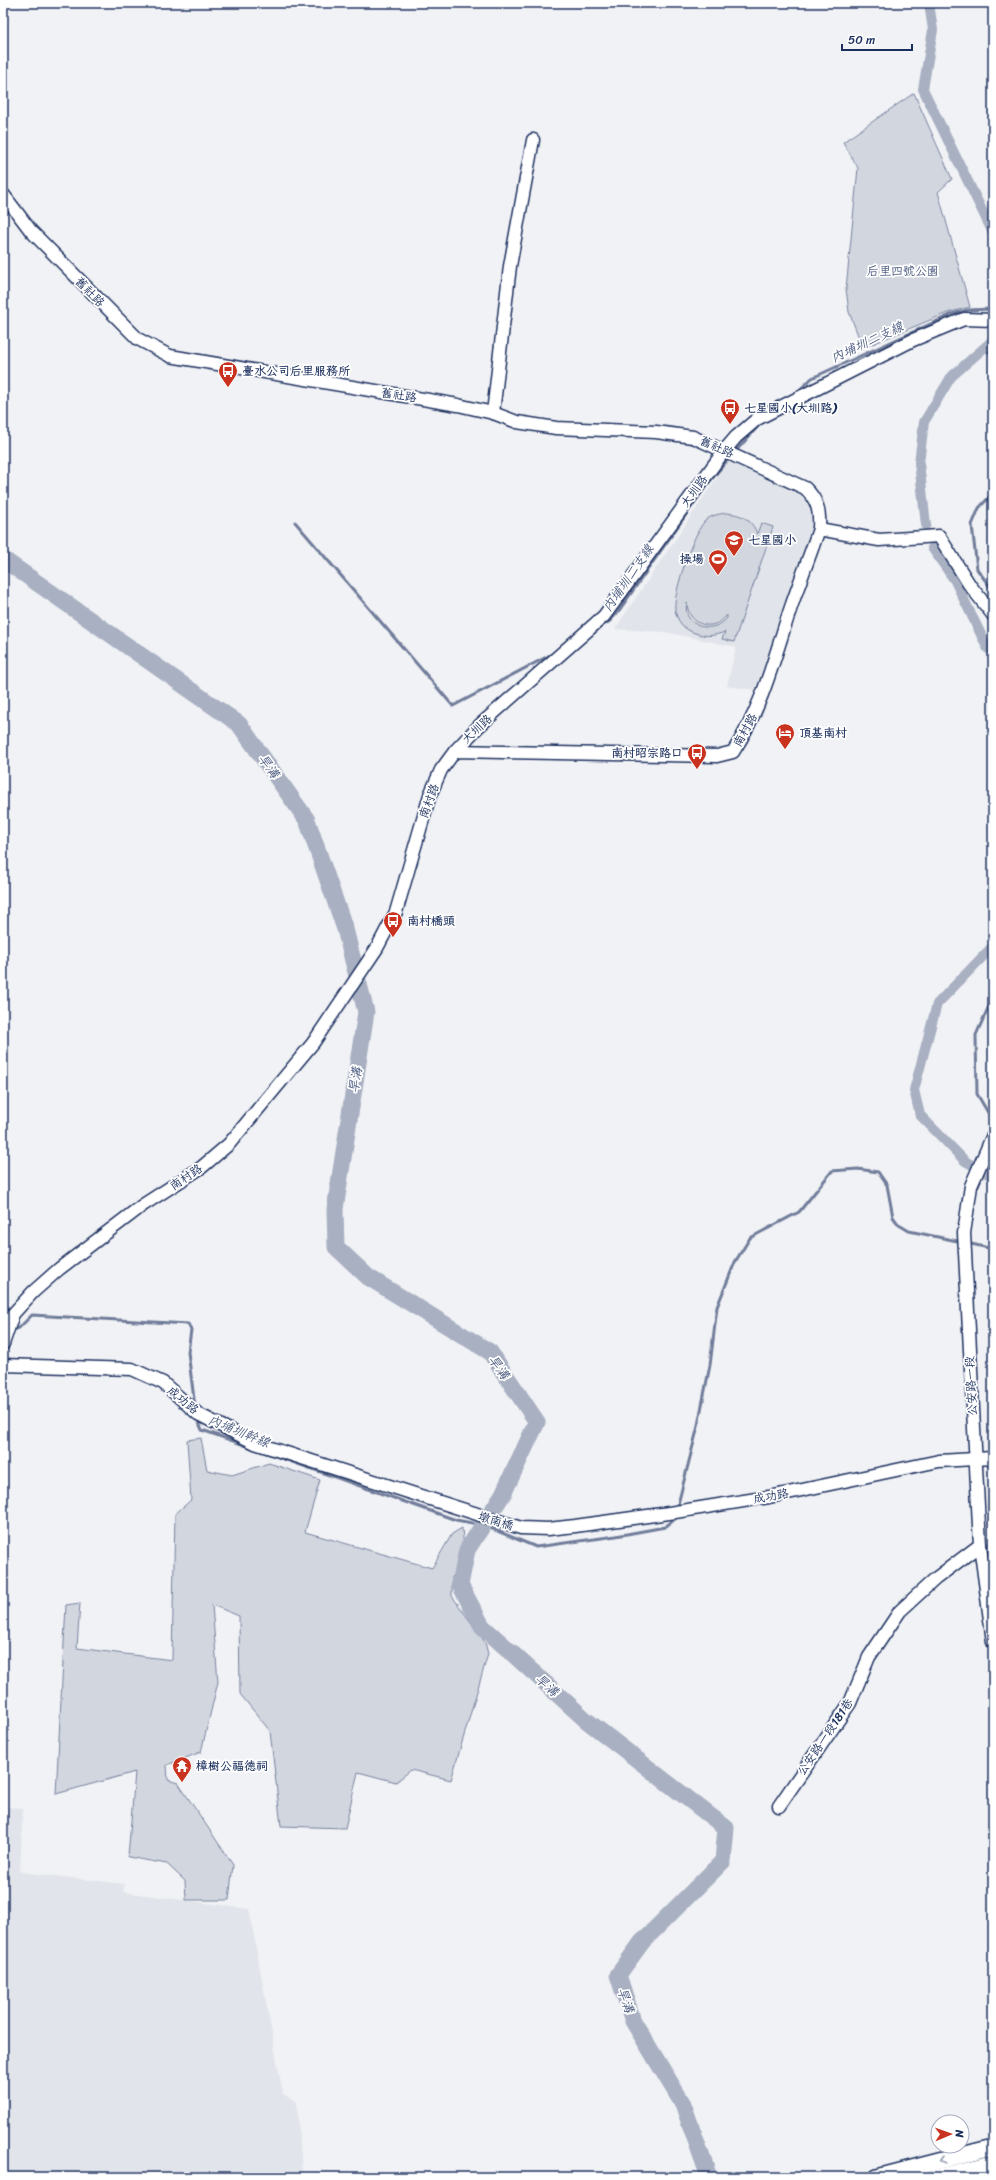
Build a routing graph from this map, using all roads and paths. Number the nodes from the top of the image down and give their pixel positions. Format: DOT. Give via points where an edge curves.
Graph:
graph roads {
  1 [pos="532,140"];
  2 [pos="3,194"];
  3 [pos="993,320"];
  4 [pos="493,413"];
  5 [pos="724,451"];
  6 [pos="819,529"];
  7 [pos="993,615"];
  8 [pos="455,751"];
  9 [pos="993,1135"];
  10 [pos="3,1344"];
  11 [pos="3,1365"];
  12 [pos="993,1458"];
  13 [pos="975,1459"];
  14 [pos="445,1505"];
  15 [pos="548,1529"];
  16 [pos="980,1545"];
  17 [pos="993,1642"];
  18 [pos="779,1806"];
  19 [pos="993,2147"];
  20 [pos="993,2163"];
  21 [pos="877,2177"];
  22 [pos="935,2177"];
  1 -- 4 [label="street" via="510,266"];
  2 -- 4 [label="street, 舊社路" via="31,231 138,339 170,356"];
  3 -- 5 [label="street, 大圳路" via="964,319 859,365 757,419"];
  4 -- 5 [label="street, 舊社路" via="517,422 556,428 656,432 693,437"];
  5 -- 6 [label="street, 舊社路" via="805,488 817,504 820,514"];
  5 -- 8 [label="street, 大圳路" via="604,616 479,726"];
  6 -- 7 [label="street" via="880,540 939,536 969,584"];
  6 -- 8 [label="street, 南村路" via="765,691 749,727 733,752 717,756"];
  8 -- 10 [label="street, 南村路" via="441,770 430,795 396,912 371,957 313,1043 230,1144 202,1167 143,1205 33,1292 13,1314"];
  9 -- 13 [label="street, 公安路一段" via="971,1186 964,1233"];
  11 -- 14 [label="street, 成功路" via="132,1369 163,1383 198,1414 256,1443"];
  12 -- 13 [label="street, 成功路"];
  13 -- 15 [label="street, 成功路" via="940,1461 769,1497"];
  13 -- 16 [label="street, 公安路一段"];
  14 -- 15 [label="street, 墩南橋" via="521,1528"];
  16 -- 17 [label="street, 公安路一段"];
  16 -- 18 [label="street, 公安路一段181巷" via="935,1579 900,1611 869,1657 850,1703"];
  19 -- 21 [label="main road, one-way"];
  20 -- 22 [label="main road"];
}
